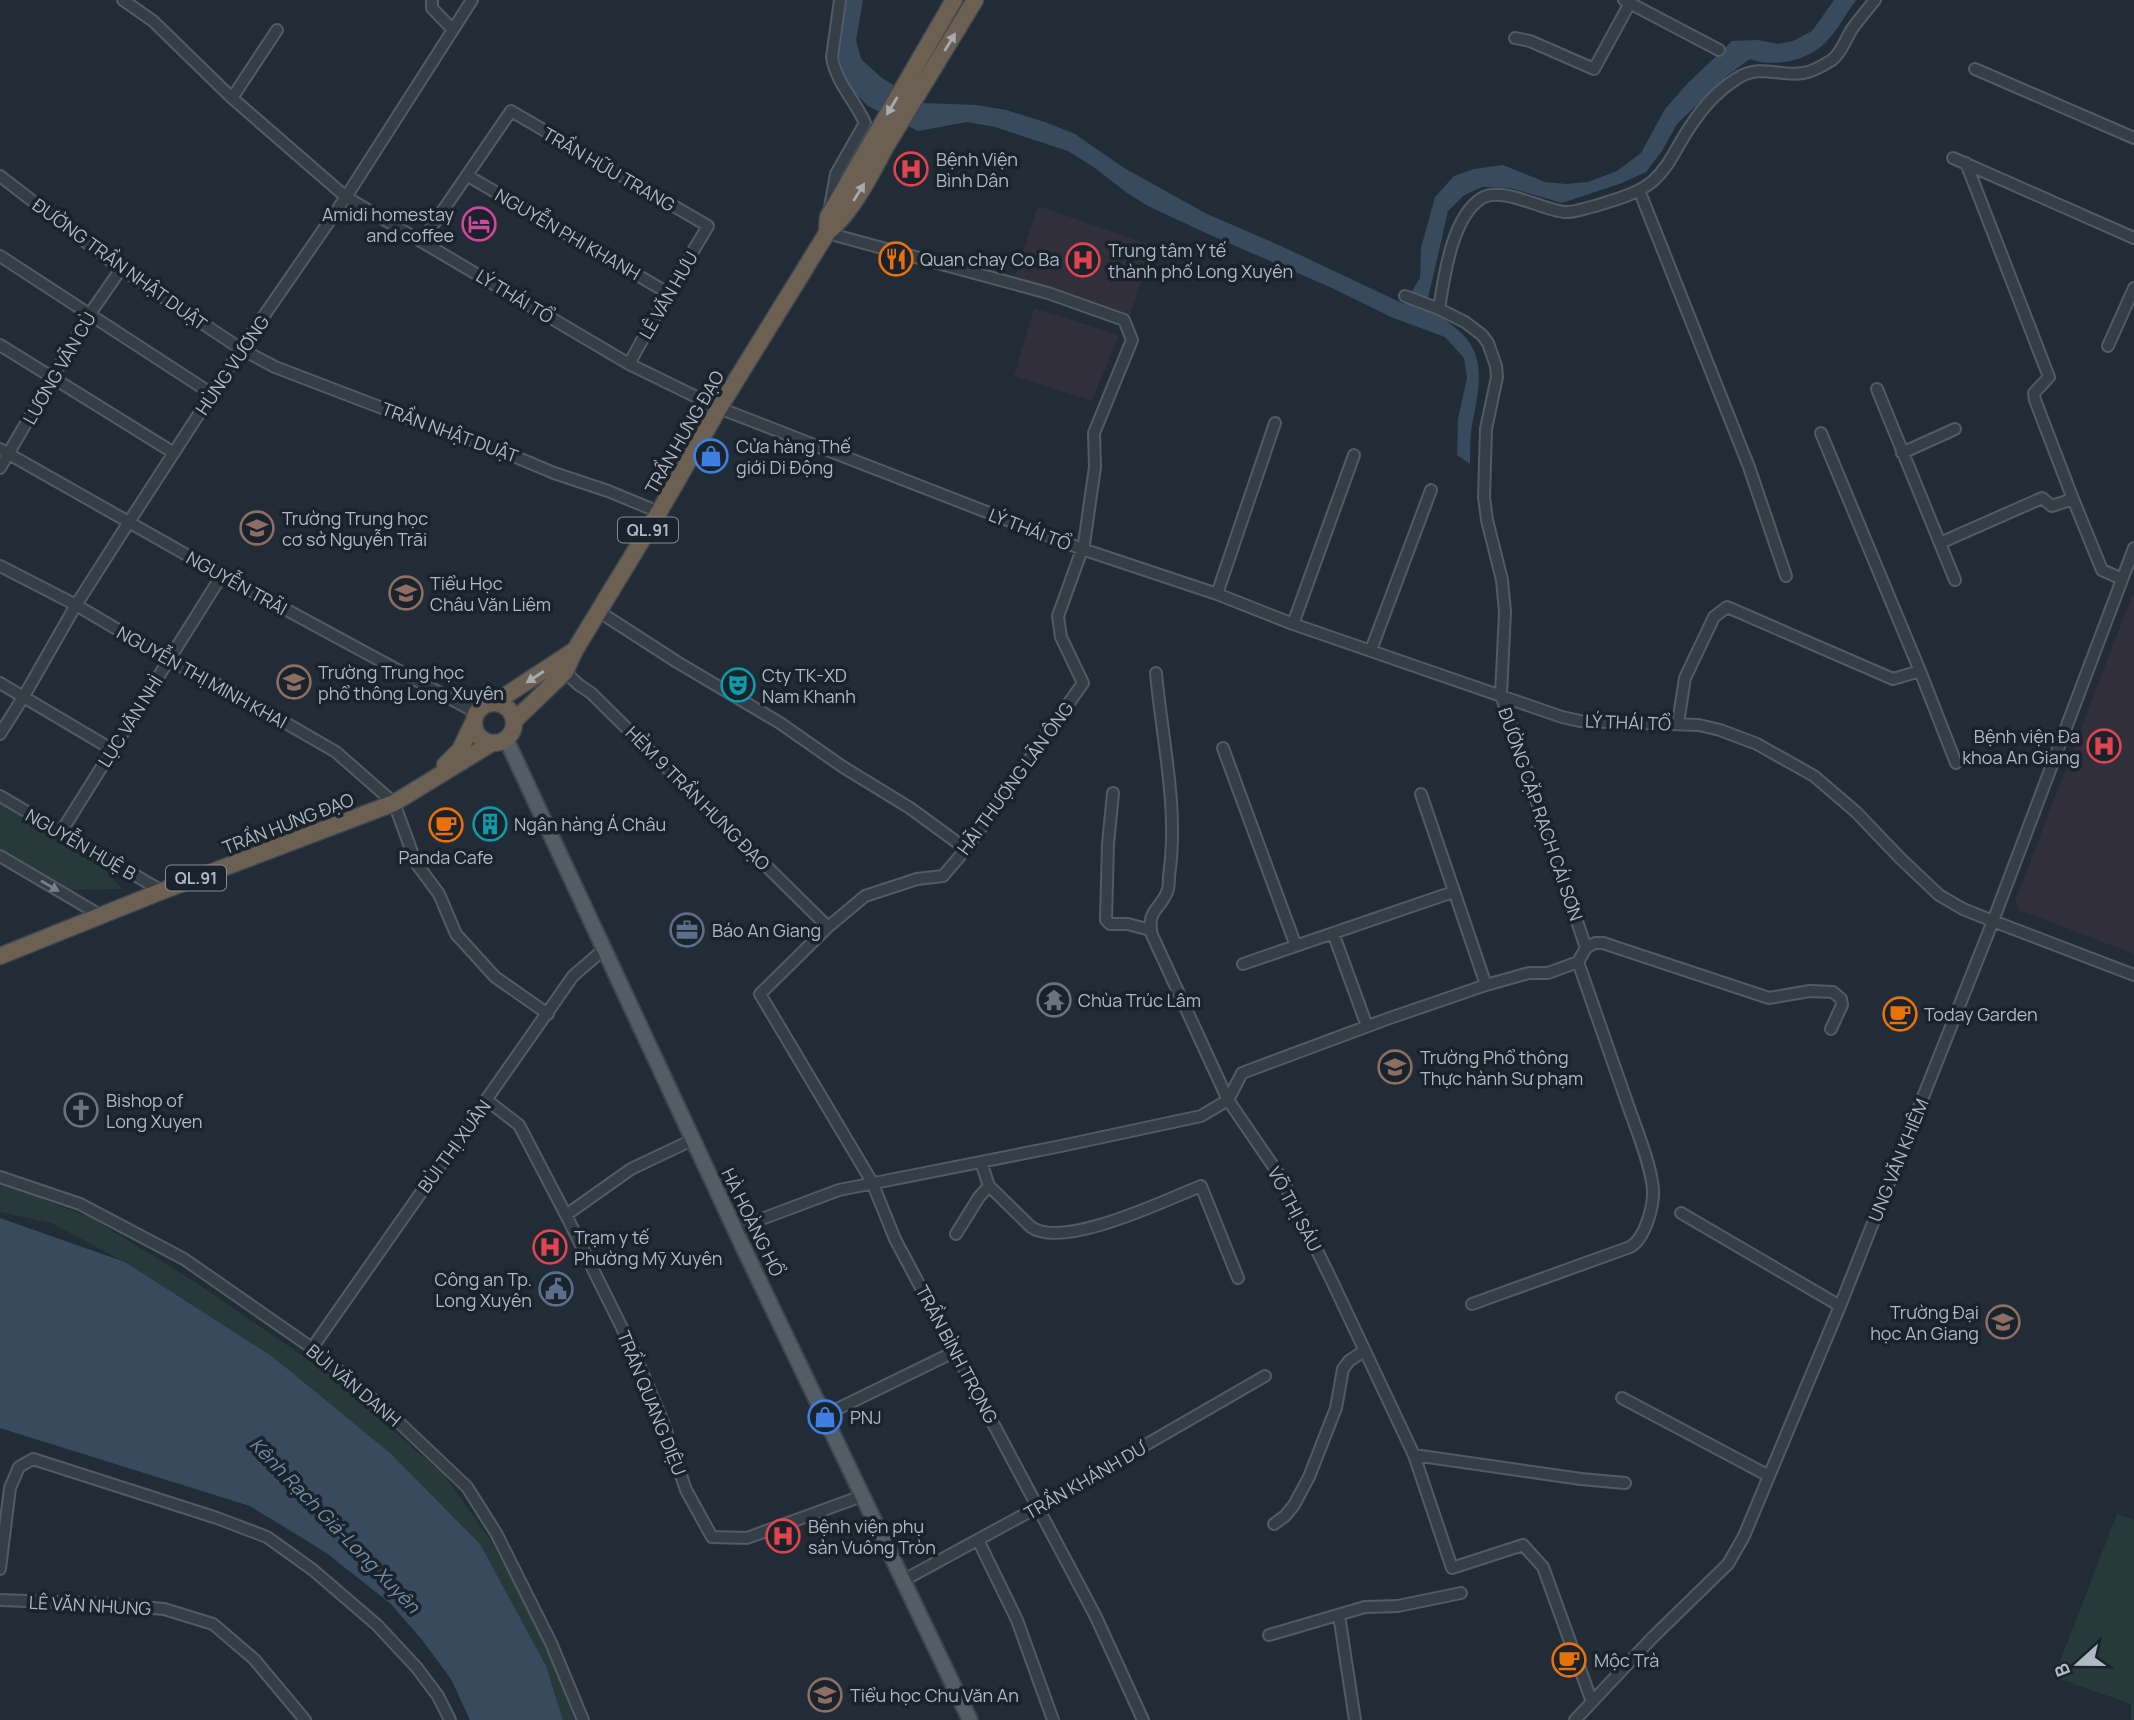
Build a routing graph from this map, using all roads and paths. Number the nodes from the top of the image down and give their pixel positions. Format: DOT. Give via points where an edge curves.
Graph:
graph roads {
  1 [pos="123,0"];
  2 [pos="432,0"];
  3 [pos="472,0"];
  4 [pos="840,0"];
  5 [pos="954,0"];
  6 [pos="975,0"];
  7 [pos="1875,0"];
  8 [pos="1627,2"];
  9 [pos="276,30"];
  10 [pos="453,30"];
  11 [pos="1515,38"];
  12 [pos="1719,50"];
  13 [pos="1975,69"];
  14 [pos="232,98"];
  15 [pos="2134,138"];
  16 [pos="1953,158"];
  17 [pos="1966,163"];
  18 [pos="0,176"];
  19 [pos="468,176"];
  20 [pos="1639,190"];
  21 [pos="346,197"];
  22 [pos="828,225"];
  23 [pos="708,226"];
  24 [pos="2134,238"];
  25 [pos="422,241"];
  26 [pos="0,256"];
  27 [pos="121,269"];
  28 [pos="2134,288"];
  29 [pos="668,293"];
  30 [pos="1405,296"];
  31 [pos="1435,307"];
  32 [pos="89,315"];
  33 [pos="0,345"];
  34 [pos="2108,346"];
  35 [pos="241,349"];
  36 [pos="629,364"];
  37 [pos="52,379"];
  38 [pos="1877,389"];
  39 [pos="212,394"];
  40 [pos="719,408"];
  41 [pos="1275,424"];
  42 [pos="1955,429"];
  43 [pos="1821,433"];
  44 [pos="4,452"];
  45 [pos="174,453"];
  46 [pos="1902,453"];
  47 [pos="1354,455"];
  48 [pos="0,468"];
  49 [pos="1431,490"];
  50 [pos="2073,499"];
  51 [pos="659,512"];
  52 [pos="129,522"];
  53 [pos="1940,543"];
  54 [pos="2134,548"];
  55 [pos="1082,549"];
  56 [pos="0,566"];
  57 [pos="222,575"];
  58 [pos="1786,576"];
  59 [pos="2122,579"];
  60 [pos="1955,580"];
  61 [pos="1217,594"];
  62 [pos="76,605"];
  63 [pos="598,611"];
  64 [pos="1293,624"];
  65 [pos="575,650"];
  66 [pos="1371,650"];
  67 [pos="169,660"];
  68 [pos="1920,671"];
  69 [pos="565,672"];
  70 [pos="1156,673"];
  71 [pos="0,683"];
  72 [pos="1501,695"];
  73 [pos="24,696"];
  74 [pos="494,703"];
  75 [pos="475,717"];
  76 [pos="514,721"];
  77 [pos="1678,723"];
  78 [pos="0,734"];
  79 [pos="499,741"];
  80 [pos="1223,748"];
  81 [pos="113,750"];
  82 [pos="1956,763"];
  83 [pos="1113,793"];
  84 [pos="1421,794"];
  85 [pos="0,796"];
  86 [pos="394,803"];
  87 [pos="61,832"];
  88 [pos="966,849"];
  89 [pos="0,856"];
  90 [pos="162,891"];
  91 [pos="1453,892"];
  92 [pos="100,915"];
  93 [pos="1993,921"];
  94 [pos="828,927"];
  95 [pos="1150,930"];
  96 [pos="1333,933"];
  97 [pos="1296,946"];
  98 [pos="1587,948"];
  99 [pos="603,950"];
  100 [pos="0,956"];
  101 [pos="1578,962"];
  102 [pos="1243,964"];
  103 [pos="2134,975"];
  104 [pos="1486,985"];
  105 [pos="760,994"];
  106 [pos="548,1014"];
  107 [pos="1367,1026"];
  108 [pos="1831,1029"];
  109 [pos="1228,1100"];
  110 [pos="488,1101"];
  111 [pos="692,1140"];
  112 [pos="981,1162"];
  113 [pos="0,1177"];
  114 [pos="872,1182"];
  115 [pos="989,1185"];
  116 [pos="1681,1213"];
  117 [pos="566,1215"];
  118 [pos="736,1233"];
  119 [pos="956,1234"];
  120 [pos="1238,1279"];
  121 [pos="1472,1304"];
  122 [pos="1840,1306"];
  123 [pos="312,1348"];
  124 [pos="1364,1350"];
  125 [pos="956,1351"];
  126 [pos="1265,1376"];
  127 [pos="1622,1398"];
  128 [pos="824,1415"];
  129 [pos="1414,1455"];
  130 [pos="1769,1476"];
  131 [pos="1625,1483"];
  132 [pos="862,1496"];
  133 [pos="1038,1507"];
  134 [pos="1274,1524"];
  135 [pos="978,1540"];
  136 [pos="0,1569"];
  137 [pos="904,1580"];
  138 [pos="1461,1593"];
  139 [pos="0,1600"];
  140 [pos="1339,1615"];
  141 [pos="1269,1635"];
  142 [pos="1592,1702"];
  143 [pos="306,1720"];
  144 [pos="450,1720"];
  145 [pos="583,1720"];
  146 [pos="971,1720"];
  147 [pos="1054,1720"];
  148 [pos="1143,1720"];
  149 [pos="1355,1720"];
  150 [pos="1575,1720"];
  1 -- 14 [label="street, LÝ THÁI TỔ" via="153,21"];
  2 -- 10 [label="street" via="432,8"];
  3 -- 10 [label="street, HÙNG VƯƠNG"];
  4 -- 22 [label="street" via="833,64 865,123 836,174"];
  5 -- 22 [label="highway, TRẦN HƯNG ĐẠO / QL.91, one-way"];
  22 -- 6 [label="highway, TRẦN HƯNG ĐẠO / QL.91, one-way" via="840,222"];
  7 -- 20 [label="street" via="1831,60 1806,73 1749,72 1722,90 1691,124 1671,160"];
  8 -- 11 [label="street" via="1594,69"];
  8 -- 12 [label="street"];
  9 -- 14 [label="street"];
  10 -- 21 [label="street, HÙNG VƯƠNG"];
  13 -- 15 [label="street"];
  14 -- 21 [label="street, LÝ THÁI TỔ"];
  16 -- 17 [label="street"];
  17 -- 24 [label="street"];
  17 -- 50 [label="street" via="2049,377 2034,393 2035,400"];
  18 -- 27 [label="street, ĐƯỜNG TRẦN NHẬT DUẬT"];
  19 -- 23 [label="street, TRẦN HỮU TRANG" via="511,111"];
  19 -- 25 [label="street"];
  19 -- 29 [label="street, NGUYỄN PHI KHANH"];
  20 -- 31 [label="street" via="1563,212 1528,200 1485,196 1469,211 1455,236"];
  20 -- 58 [label="street" via="1749,467"];
  21 -- 25 [label="street, LÝ THÁI TỔ"];
  21 -- 35 [label="street, HÙNG VƯƠNG"];
  22 -- 40 [label="highway, TRẦN HƯNG ĐẠO / QL.91"];
  22 -- 55 [label="street, HÃI THƯỢNG LÃN ÔNG" via="1124,320 1132,340 1094,433 1095,467"];
  23 -- 29 [label="street, LÊ VĂN HƯU"];
  25 -- 36 [label="street, LÝ THÁI TỔ"];
  26 -- 32 [label="street"];
  27 -- 32 [label="street, LƯƠNG VÃN CÙ"];
  27 -- 35 [label="street, ĐƯỜNG TRẦN NHẬT DUẬT"];
  28 -- 34 [label="street"];
  29 -- 36 [label="street, LÊ VĂN HƯU"];
  30 -- 31 [label="street, ĐƯỜNG CẶP RẠCH CÁI SƠN"];
  31 -- 72 [label="street, ĐƯỜNG CẶP RẠCH CÁI SƠN" via="1482,335 1496,366 1486,429 1484,497 1505,612"];
  32 -- 37 [label="street, LƯƠNG VÃN CÙ"];
  32 -- 39 [label="street"];
  33 -- 37 [label="street"];
  35 -- 39 [label="street, HÙNG VƯƠNG"];
  35 -- 51 [label="street, TRẦN NHẬT DUẬT" via="275,367"];
  36 -- 40 [label="street, LÝ THÁI TỔ"];
  37 -- 44 [label="street, LƯƠNG VÃN CÙ"];
  37 -- 45 [label="street"];
  38 -- 46 [label="street"];
  39 -- 45 [label="street, HÙNG VƯƠNG"];
  40 -- 51 [label="highway, TRẦN HƯNG ĐẠO / QL.91"];
  40 -- 55 [label="street, LÝ THÁI TỔ"];
  41 -- 61 [label="street"];
  42 -- 46 [label="street"];
  43 -- 68 [label="street"];
  44 -- 48 [label="street, LƯƠNG VÃN CÙ"];
  44 -- 52 [label="street, NGUYỄN TRÃI"];
  45 -- 52 [label="street, HÙNG VƯƠNG"];
  46 -- 53 [label="street"];
  47 -- 64 [label="street"];
  49 -- 66 [label="street"];
  50 -- 53 [label="street" via="2052,506 2042,498"];
  50 -- 59 [label="street" via="2102,570"];
  51 -- 63 [label="highway, TRẦN HƯNG ĐẠO / QL.91"];
  52 -- 57 [label="street, NGUYỄN TRÃI"];
  52 -- 62 [label="street, HÙNG VƯƠNG"];
  53 -- 60 [label="street"];
  54 -- 59 [label="street, UNG VĂN KHIÊM"];
  55 -- 61 [label="street, LÝ THÁI TỔ"];
  55 -- 88 [label="street, HÃI THƯỢNG LÃN ÔNG" via="1058,616 1061,637 1083,683"];
  56 -- 62 [label="street, NGUYỄN THỊ MINH KHAI"];
  57 -- 67 [label="street, LỤC VĂN NHÌ"];
  57 -- 75 [label="street, NGUYỄN TRÃI"];
  59 -- 93 [label="street, UNG VĂN KHIÊM"];
  61 -- 64 [label="street, LÝ THÁI TỔ"];
  62 -- 67 [label="street, NGUYỄN THỊ MINH KHAI"];
  62 -- 73 [label="street, HÙNG VƯƠNG"];
  63 -- 65 [label="highway, TRẦN HƯNG ĐẠO / QL.91"];
  63 -- 88 [label="street" via="780,723"];
  64 -- 66 [label="street, LÝ THÁI TỔ"];
  65 -- 69 [label="highway, TRẦN HƯNG ĐẠO / QL.91"];
  65 -- 74 [label="highway, TRẦN HƯNG ĐẠO / QL.91, one-way"];
  66 -- 72 [label="street, LÝ THÁI TỔ"];
  67 -- 81 [label="street, LỤC VĂN NHÌ"];
  67 -- 86 [label="street, NGUYỄN THỊ MINH KHAI" via="336,752"];
  68 -- 77 [label="street" via="1893,679 1727,607 1713,617 1685,678"];
  68 -- 82 [label="street"];
  69 -- 76 [label="highway, TRẦN HƯNG ĐẠO / QL.91"];
  69 -- 94 [label="street, HẺM 9 TRẦN HƯNG ĐẠO"];
  70 -- 95 [label="street" via="1171,803 1172,862 1167,892 1150,919"];
  71 -- 73 [label="street"];
  72 -- 77 [label="street, LÝ THÁI TỔ" via="1580,722"];
  72 -- 98 [label="street, ĐƯỜNG CẶP RẠCH CÁI SƠN"];
  73 -- 78 [label="street, HÙNG VƯƠNG"];
  73 -- 81 [label="street"];
  74 -- 75 [label="highway" via="481,708"];
  74 -- 76 [label="highway" via="507,709"];
  75 -- 79 [label="highway" via="477,733 486,741"];
  75 -- 86 [label="highway, TRẦN HƯNG ĐẠO / QL.91" via="460,750"];
  76 -- 79 [label="highway" via="510,734"];
  77 -- 93 [label="street, LÝ THÁI TỔ" via="1732,735 1814,776 1939,895"];
  79 -- 86 [label="highway, TRẦN HƯNG ĐẠO / QL.91"];
  79 -- 99 [label="main road, HÀ HOÀNG HỔ"];
  80 -- 97 [label="street"];
  81 -- 87 [label="street, LỤC VĂN NHÌ"];
  83 -- 95 [label="street" via="1106,920"];
  84 -- 91 [label="street"];
  85 -- 87 [label="street, NGUYỄN HUỆ B"];
  86 -- 90 [label="highway, TRẦN HƯNG ĐẠO / QL.91"];
  86 -- 106 [label="street" via="416,863 439,894 456,934 495,976"];
  87 -- 90 [label="street, NGUYỄN HUỆ B"];
  88 -- 94 [label="street, HÃI THƯỢNG LÃN ÔNG" via="943,876 917,879 865,896"];
  89 -- 92 [label="street, one-way"];
  90 -- 92 [label="highway, TRẦN HƯNG ĐẠO / QL.91"];
  91 -- 96 [label="street"];
  91 -- 104 [label="street"];
  92 -- 100 [label="highway, TRẦN HƯNG ĐẠO / QL.91"];
  93 -- 103 [label="street, LÝ THÁI TỔ"];
  93 -- 122 [label="street, UNG VĂN KHIÊM"];
  94 -- 105 [label="street, HÃI THƯỢNG LÃN ÔNG"];
  95 -- 109 [label="street, VÕ THỊ SÁU"];
  96 -- 97 [label="street"];
  96 -- 107 [label="street"];
  97 -- 102 [label="street"];
  98 -- 101 [label="street"];
  98 -- 108 [label="street" via="1603,943 1769,998 1833,992 1842,1004"];
  99 -- 106 [label="street, BÙI THỊ XUÂN" via="573,976"];
  99 -- 111 [label="main road, HÀ HOÀNG HỔ"];
  101 -- 104 [label="street"];
  101 -- 121 [label="street" via="1651,1182 1644,1230 1630,1247"];
  104 -- 107 [label="street"];
  105 -- 114 [label="street, TRẦN BÌNH TRỌNG"];
  106 -- 110 [label="street, BÙI THỊ XUÂN"];
  107 -- 109 [label="street" via="1241,1073"];
  109 -- 112 [label="street" via="1201,1116"];
  109 -- 124 [label="street, VÕ THỊ SÁU" via="1282,1179"];
  110 -- 117 [label="street, TRẦN QUANG DIỆU" via="519,1125"];
  110 -- 123 [label="street, BÙI THỊ XUÂN"];
  111 -- 117 [label="street" via="631,1169"];
  111 -- 118 [label="main road, HÀ HOÀNG HỔ"];
  112 -- 114 [label="street"];
  112 -- 115 [label="street"];
  113 -- 123 [label="street, BÙI VĂN DANH" via="79,1204 184,1259"];
  114 -- 118 [label="street" via="839,1189"];
  114 -- 125 [label="street, TRẦN BÌNH TRỌNG" via="895,1239"];
  115 -- 119 [label="street"];
  115 -- 120 [label="street" via="1031,1227 1050,1234 1092,1228 1201,1186"];
  116 -- 122 [label="street"];
  117 -- 132 [label="street, TRẦN QUANG DIỆU" via="634,1350 686,1490 712,1537 747,1538"];
  118 -- 128 [label="main road, HÀ HOÀNG HỔ"];
  122 -- 130 [label="street, UNG VĂN KHIÊM"];
  123 -- 145 [label="street, BÙI VĂN DANH" via="467,1487 496,1533 551,1643"];
  124 -- 129 [label="street, VÕ THỊ SÁU"];
  124 -- 134 [label="street" via="1343,1369 1336,1408 1308,1477 1294,1505"];
  125 -- 128 [label="street"];
  125 -- 133 [label="street, TRẦN BÌNH TRỌNG"];
  126 -- 133 [label="street, TRẦN KHÁNH DƯ"];
  127 -- 130 [label="street"];
  128 -- 132 [label="main road, HÀ HOÀNG HỔ"];
  129 -- 131 [label="street"];
  129 -- 142 [label="street, VÕ THỊ SÁU" via="1452,1568 1522,1545 1543,1567"];
  130 -- 142 [label="street, UNG VĂN KHIÊM" via="1728,1564"];
  132 -- 137 [label="main road, HÀ HOÀNG HỔ"];
  133 -- 135 [label="street, TRẦN KHÁNH DƯ"];
  133 -- 148 [label="street, TRẦN BÌNH TRỌNG"];
  135 -- 137 [label="street, TRẦN KHÁNH DƯ"];
  135 -- 147 [label="street" via="1017,1620"];
  136 -- 144 [label="street" via="10,1488 19,1467 33,1459 217,1518 267,1538 377,1625 417,1668"];
  137 -- 146 [label="main road, HÀ HOÀNG HỔ"];
  138 -- 140 [label="street"];
  139 -- 143 [label="street, LÊ VĂN NHUNG" via="164,1609 213,1624 254,1659"];
  140 -- 141 [label="street"];
  140 -- 149 [label="street"];
  142 -- 150 [label="street, UNG VĂN KHIÊM"];
}
